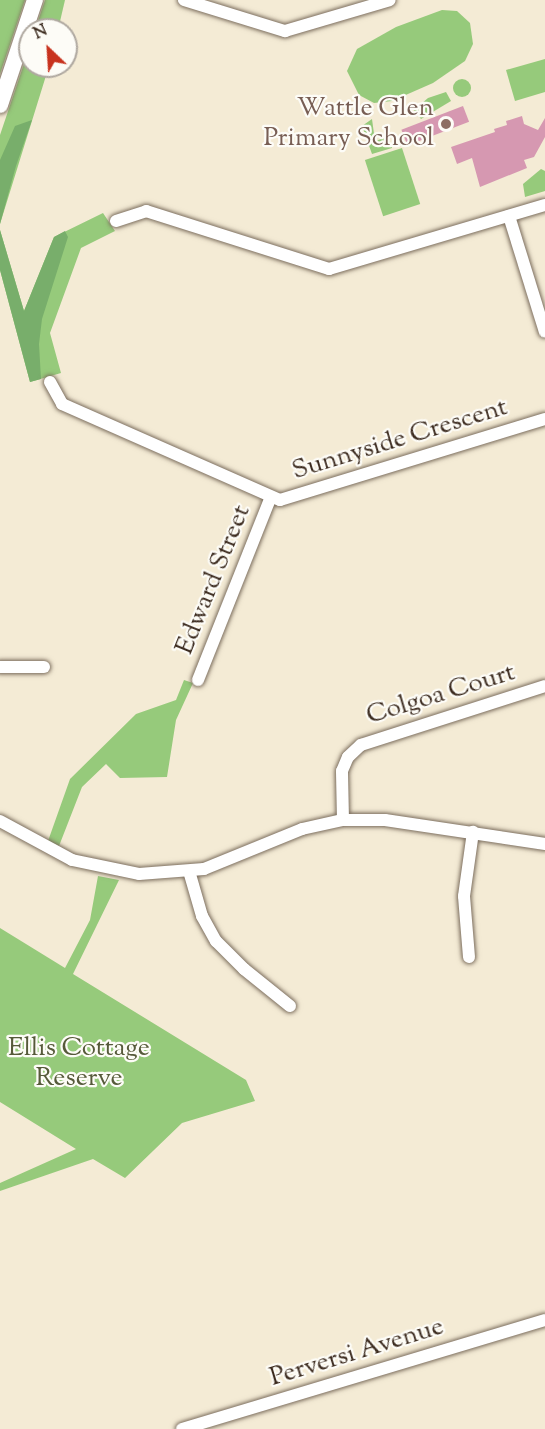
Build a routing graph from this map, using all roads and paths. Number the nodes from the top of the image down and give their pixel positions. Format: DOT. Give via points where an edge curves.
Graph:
graph roads {
  1 [pos="35,0"];
  2 [pos="184,0"];
  3 [pos="390,0"];
  4 [pos="0,105"];
  5 [pos="545,205"];
  6 [pos="509,216"];
  7 [pos="116,221"];
  8 [pos="545,332"];
  9 [pos="50,382"];
  10 [pos="545,419"];
  11 [pos="272,497"];
  12 [pos="0,667"];
  13 [pos="44,667"];
  14 [pos="198,680"];
  15 [pos="545,686"];
  16 [pos="343,820"];
  17 [pos="0,821"];
  18 [pos="473,832"];
  19 [pos="545,844"];
  20 [pos="189,871"];
  21 [pos="469,957"];
  22 [pos="290,1006"];
  23 [pos="545,1320"];
  24 [pos="182,1429"];
  1 -- 4 [label="main road"];
  2 -- 3 [label="street" via="285,31"];
  5 -- 6 [label="street"];
  6 -- 7 [label="street" via="329,269 146,211"];
  6 -- 8 [label="street"];
  9 -- 11 [label="street, Sunnyside Crescent" via="62,404"];
  10 -- 11 [label="street, Sunnyside Crescent" via="282,500"];
  11 -- 14 [label="street, Edward Street"];
  12 -- 13 [label="street"];
  15 -- 16 [label="street, Colgoa Court" via="361,745 348,757 342,771"];
  16 -- 18 [label="street" via="375,819"];
  16 -- 20 [label="street" via="302,829 237,858"];
  17 -- 20 [label="street" via="52,851 96,868 139,874"];
  18 -- 19 [label="street"];
  18 -- 21 [label="street" via="464,896"];
  20 -- 22 [label="street" via="202,916 216,941"];
  23 -- 24 [label="street, Perversi Avenue"];
}
